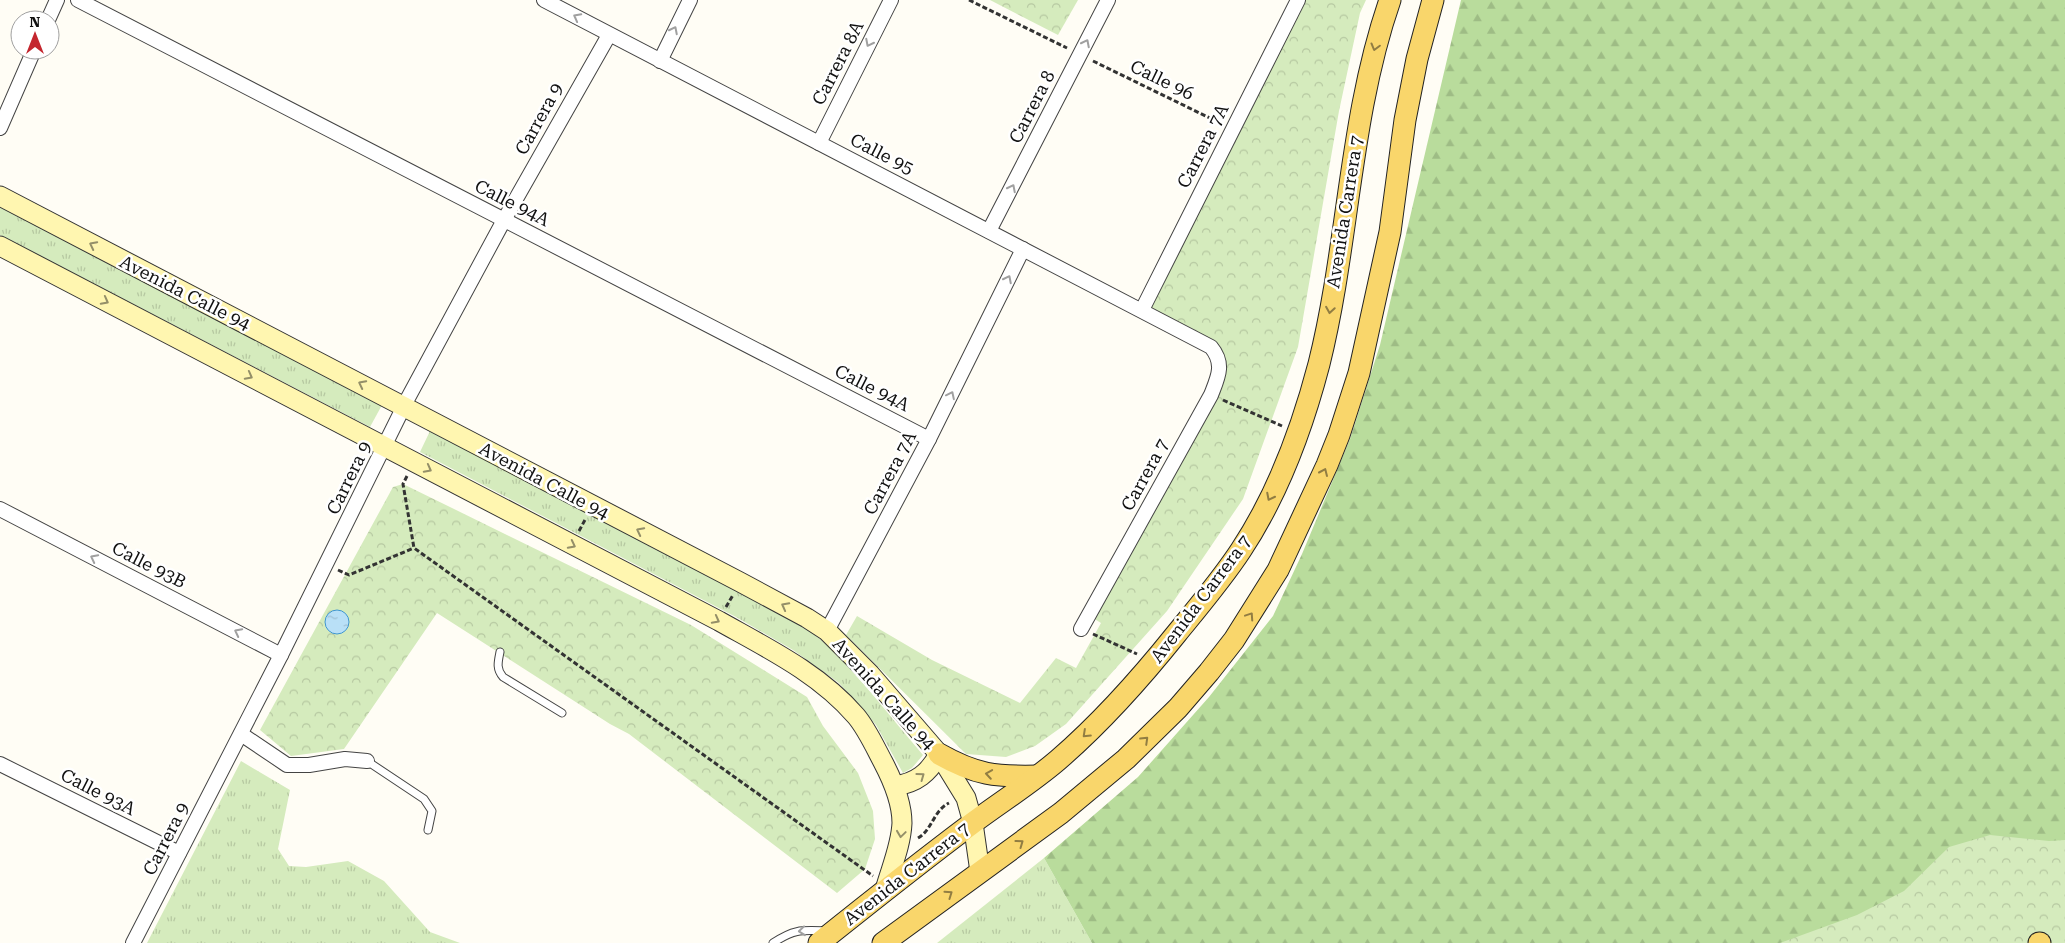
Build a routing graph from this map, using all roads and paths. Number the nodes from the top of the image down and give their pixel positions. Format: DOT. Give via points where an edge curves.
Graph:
graph roads {
  1 [pos="78,0"];
  2 [pos="544,0"];
  3 [pos="690,0"];
  4 [pos="891,0"];
  5 [pos="969,0"];
  6 [pos="1108,0"];
  7 [pos="1298,0"];
  8 [pos="1390,0"];
  9 [pos="1433,0"];
  10 [pos="609,35"];
  11 [pos="1076,53"];
  12 [pos="30,60"];
  13 [pos="660,61"];
  14 [pos="0,128"];
  15 [pos="1232,130"];
  16 [pos="818,143"];
  17 [pos="0,196"];
  18 [pos="504,220"];
  19 [pos="989,231"];
  20 [pos="0,246"];
  21 [pos="1023,249"];
  22 [pos="1142,310"];
  23 [pos="1202,341"];
  24 [pos="1211,395"];
  25 [pos="405,406"];
  26 [pos="1299,433"];
  27 [pos="929,439"];
  28 [pos="385,447"];
  29 [pos="414,462"];
  30 [pos="592,507"];
  31 [pos="0,509"];
  32 [pos="572,544"];
  33 [pos="414,548"];
  34 [pos="326,564"];
  35 [pos="740,582"];
  36 [pos="718,621"];
  37 [pos="1081,629"];
  38 [pos="826,631"];
  39 [pos="500,652"];
  40 [pos="281,655"];
  41 [pos="1153,662"];
  42 [pos="562,713"];
  43 [pos="241,734"];
  44 [pos="939,754"];
  45 [pos="368,761"];
  46 [pos="0,764"];
  47 [pos="1037,776"];
  48 [pos="894,786"];
  49 [pos="954,800"];
  50 [pos="973,823"];
  51 [pos="428,830"];
  52 [pos="913,841"];
  53 [pos="179,853"];
  54 [pos="980,872"];
  55 [pos="878,882"];
  56 [pos="826,937"];
  57 [pos="133,943"];
  58 [pos="773,943"];
  59 [pos="883,943"];
  1 -- 18 [label="street, Calle 94A"];
  10 -- 2 [label="street, Calle 95, one-way"];
  13 -- 3 [label="street, one-way"];
  4 -- 16 [label="street, Carrera 8A, one-way"];
  5 -- 11 [label="path, Calle 96"];
  11 -- 6 [label="street, Carrera 8, one-way"];
  7 -- 15 [label="street, Carrera 7A"];
  8 -- 26 [label="main road, Avenida Carrera 7, one-way" via="1372,58 1328,323"];
  54 -- 9 [label="main road, one-way" via="1061,813 1150,736 1234,640 1278,570 1336,442 1359,373 1390,232 1416,59"];
  10 -- 13 [label="street, Calle 95"];
  10 -- 18 [label="street, Carrera 9"];
  11 -- 15 [label="path, Calle 96"];
  19 -- 11 [label="street, Carrera 8, one-way"];
  12 -- 14 [label="street"];
  13 -- 16 [label="street, Calle 95"];
  15 -- 22 [label="street, Carrera 7A"];
  16 -- 19 [label="street, Calle 95"];
  25 -- 17 [label="main road, Avenida Calle 94, one-way"];
  18 -- 25 [label="street, Carrera 9"];
  18 -- 27 [label="street, Calle 94A"];
  19 -- 21 [label="street, Calle 95"];
  20 -- 28 [label="main road, Avenida Calle 94, one-way"];
  21 -- 22 [label="street, Calle 95"];
  27 -- 21 [label="street, Carrera 7A, one-way"];
  22 -- 23 [label="street, Calle 95"];
  23 -- 24 [label="street, Carrera 7" via="1218,356 1220,366"];
  24 -- 26 [label="path"];
  24 -- 37 [label="street, Carrera 7"];
  25 -- 28 [label="street, Carrera 9"];
  25 -- 30 [label="main road, Avenida Calle 94"];
  26 -- 41 [label="main road, Avenida Carrera 7, one-way" via="1283,472 1242,548"];
  27 -- 38 [label="street, Carrera 7A"];
  28 -- 29 [label="main road, Avenida Calle 94"];
  28 -- 34 [label="street, Carrera 9"];
  29 -- 32 [label="main road, Avenida Calle 94, one-way"];
  29 -- 33 [label="path" via="403,484"];
  30 -- 32 [label="path"];
  35 -- 30 [label="main road, Avenida Calle 94, one-way"];
  40 -- 31 [label="street, Calle 93B, one-way"];
  32 -- 36 [label="main road, Avenida Calle 94, one-way"];
  33 -- 34 [label="path" via="349,575"];
  33 -- 55 [label="path"];
  34 -- 40 [label="street, Carrera 9"];
  35 -- 36 [label="path"];
  38 -- 35 [label="main road, Avenida Calle 94, one-way"];
  36 -- 48 [label="main road, Avenida Calle 94" via="794,663 833,692 867,732"];
  37 -- 41 [label="path"];
  38 -- 44 [label="main road, Avenida Calle 94" via="870,674"];
  39 -- 42 [label="lane" via="497,664 503,677"];
  40 -- 43 [label="street, Carrera 9"];
  41 -- 47 [label="main road, Avenida Carrera 7, one-way" via="1092,728"];
  43 -- 45 [label="street" via="287,765 345,759"];
  43 -- 53 [label="street, Carrera 9"];
  47 -- 44 [label="main road, one-way" via="988,775 971,771"];
  48 -- 44 [label="main road, one-way" via="917,780 934,765"];
  44 -- 50 [label="main road, Avenida Calle 94" via="965,796"];
  45 -- 51 [label="lane" via="424,799 432,811"];
  46 -- 53 [label="street, Calle 93A"];
  47 -- 50 [label="main road, Avenida Carrera 7"];
  48 -- 55 [label="main road, Avenida Calle 94, one-way" via="901,809 900,840"];
  49 -- 52 [label="path" via="938,811 927,833"];
  50 -- 54 [label="main road, Avenida Calle 94"];
  50 -- 55 [label="main road, Avenida Carrera 7"];
  53 -- 57 [label="street, Carrera 9"];
  59 -- 54 [label="main road, one-way"];
  55 -- 56 [label="main road, Avenida Carrera 7"];
  56 -- 58 [label="lane, one-way" via="802,930 787,933"];
}
